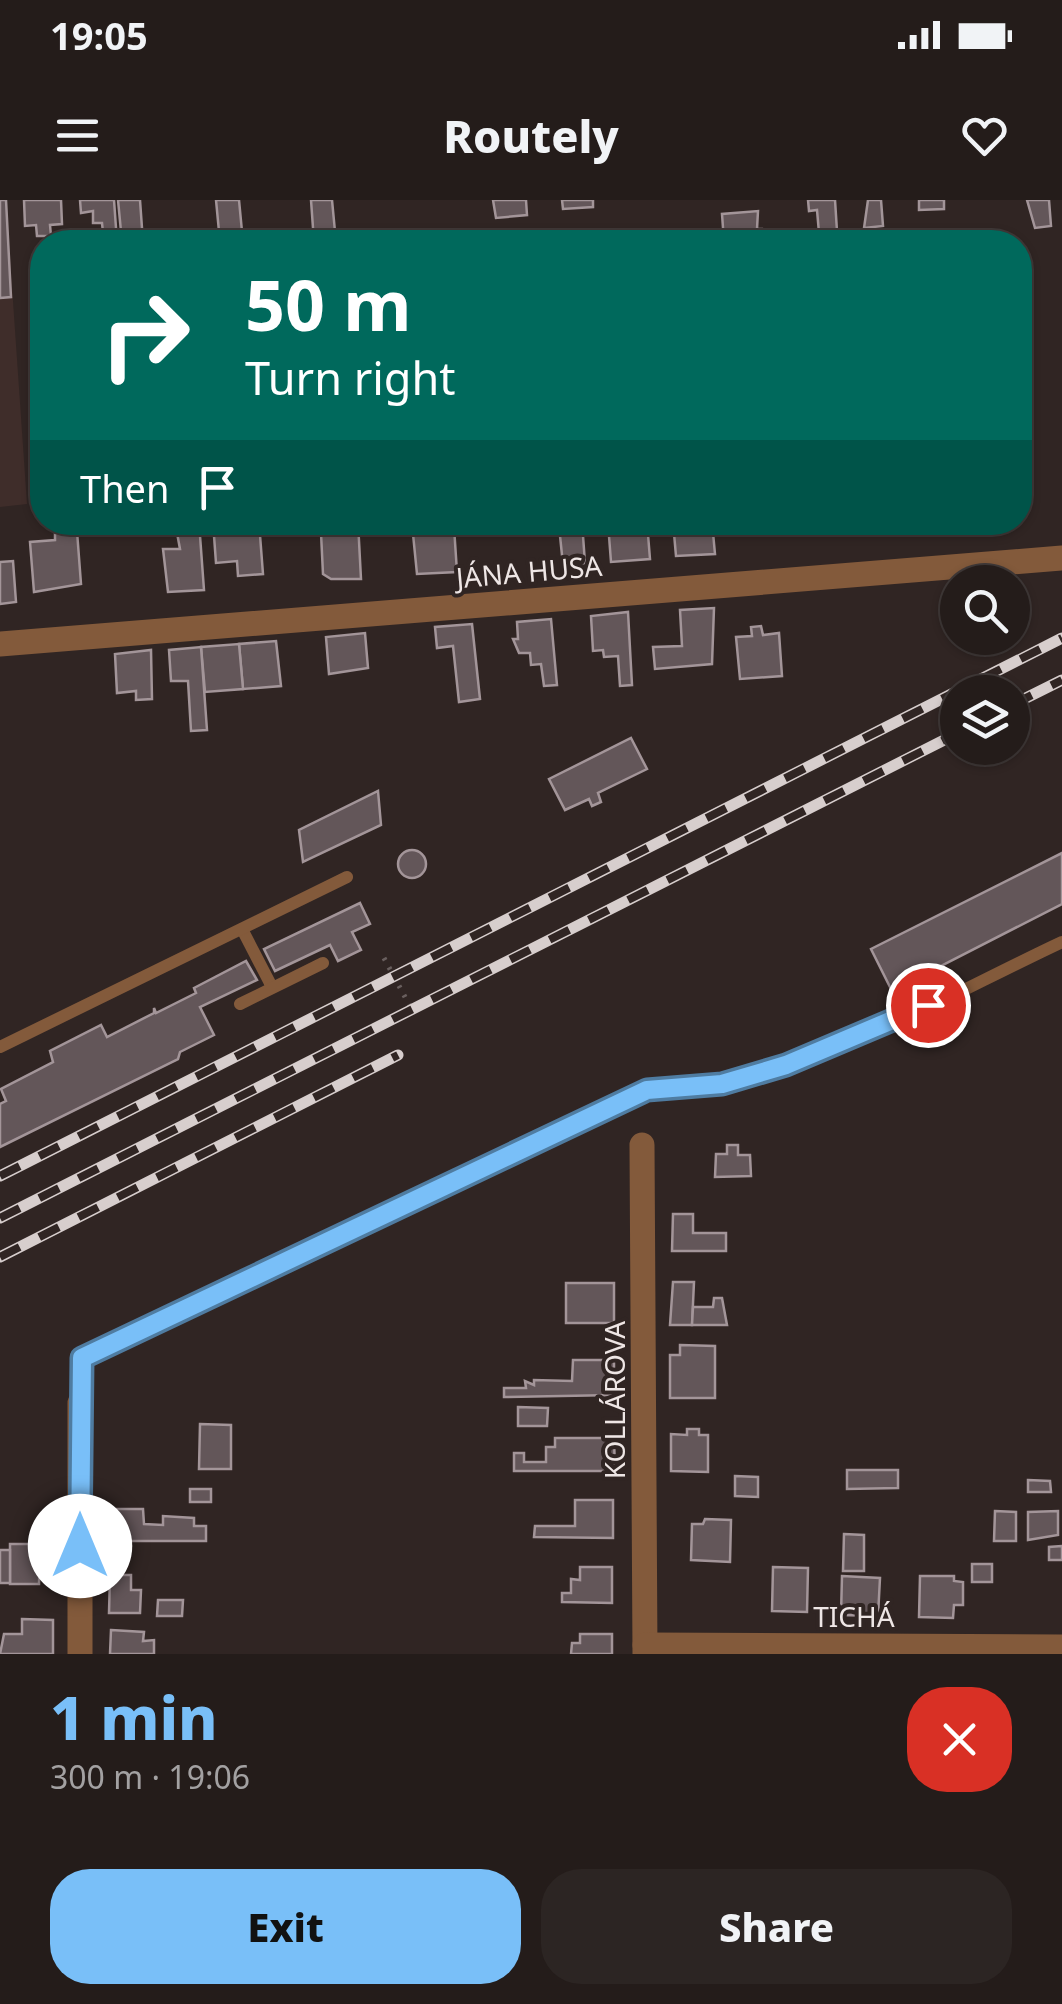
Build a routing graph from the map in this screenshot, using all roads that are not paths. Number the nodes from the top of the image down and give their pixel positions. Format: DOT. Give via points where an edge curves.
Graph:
graph roads {
  1 [pos="1062,558"];
  2 [pos="0,644"];
  3 [pos="347,877"];
  4 [pos="242,929"];
  5 [pos="1062,942"];
  6 [pos="323,963"];
  7 [pos="272,987"];
  8 [pos="240,1004"];
  9 [pos="0,1047"];
  10 [pos="642,1145"];
  11 [pos="80,1402"];
  12 [pos="1062,1647"];
  13 [pos="645,1649"];
  14 [pos="80,1654"];
  1 -- 2 [label="street, JÁNA HUSA"];
  3 -- 4 [label="lane"];
  4 -- 7 [label="lane"];
  4 -- 9 [label="lane"];
  5 -- 11 [label="lane" via="786,1065 722,1084 647,1090 82,1358"];
  6 -- 7 [label="lane"];
  7 -- 8 [label="lane"];
  10 -- 13 [label="street, KOLLÁROVA"];
  11 -- 14 [label="street"];
  12 -- 13 [label="street, TICHÁ"];
}
